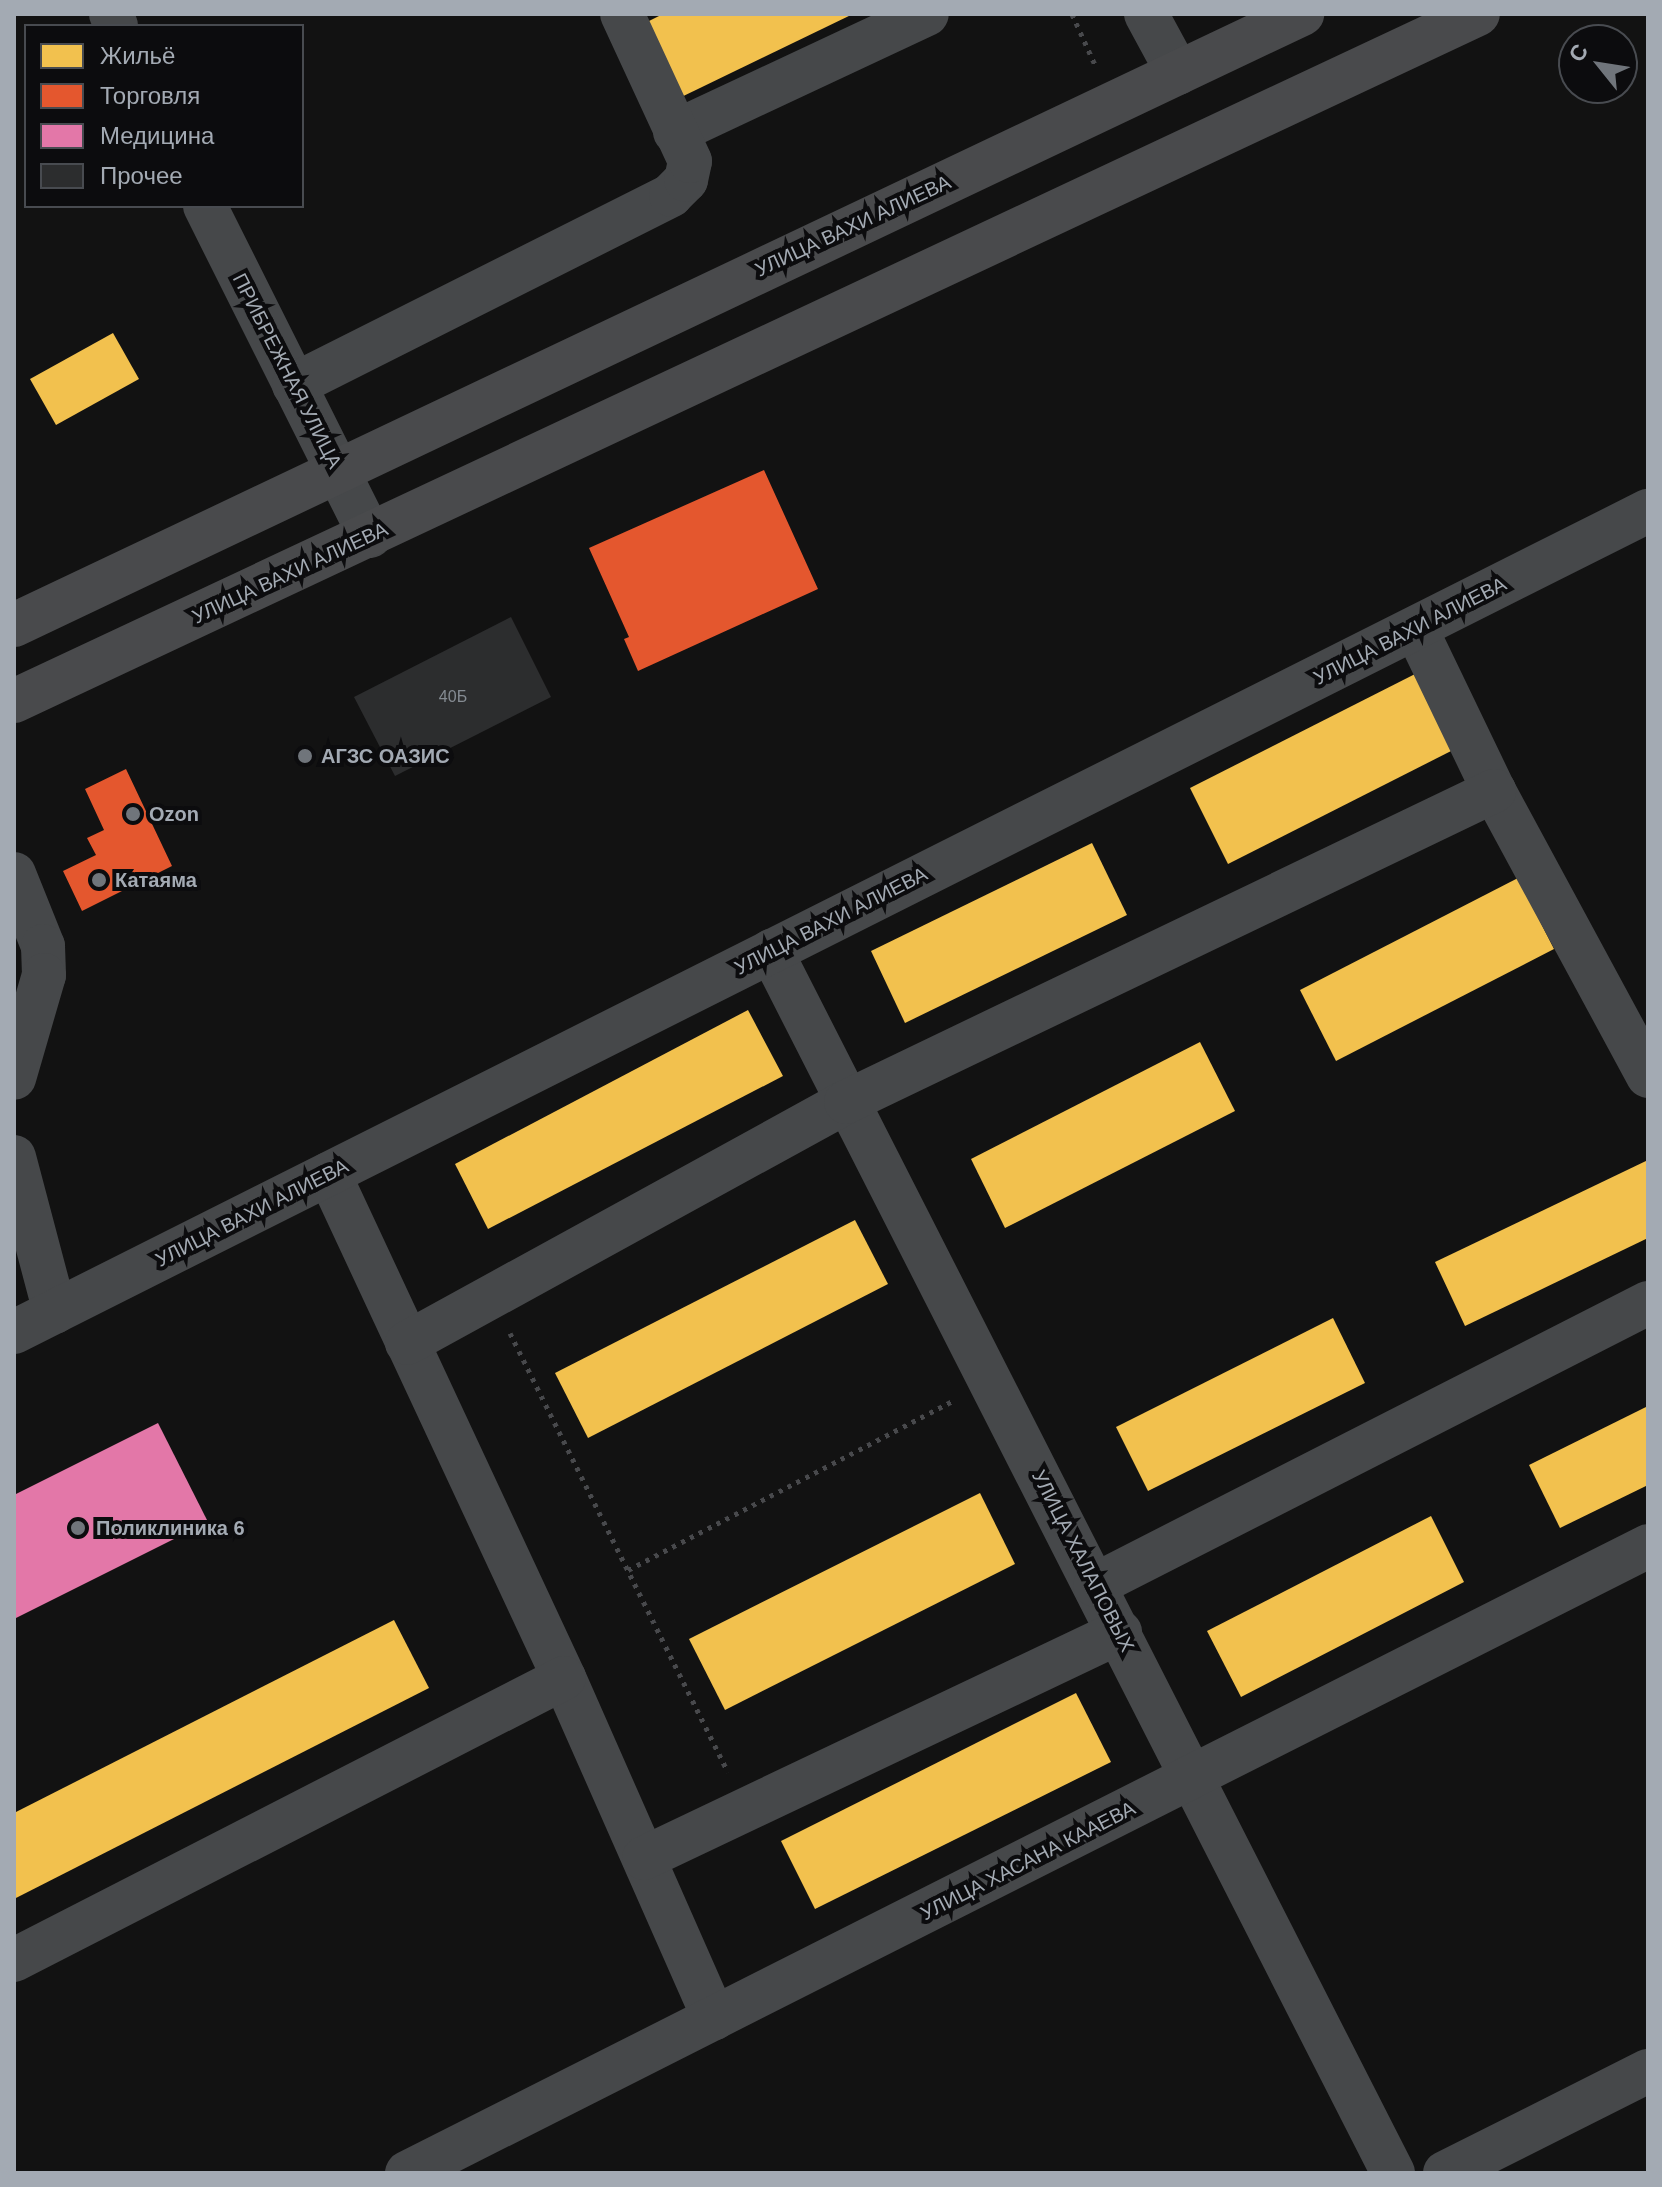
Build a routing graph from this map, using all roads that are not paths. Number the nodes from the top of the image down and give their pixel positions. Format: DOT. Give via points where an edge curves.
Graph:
graph roads {
  1 [pos="622,14"];
  2 [pos="927,14"];
  3 [pos="1146,14"];
  4 [pos="1302,14"];
  5 [pos="1478,14"];
  6 [pos="1178,73"];
  7 [pos="675,132"];
  8 [pos="206,208"];
  9 [pos="294,385"];
  10 [pos="337,470"];
  11 [pos="1648,511"];
  12 [pos="370,536"];
  13 [pos="14,625"];
  14 [pos="1416,629"];
  15 [pos="14,701"];
  16 [pos="1494,791"];
  17 [pos="14,874"];
  18 [pos="771,951"];
  19 [pos="1648,1076"];
  20 [pos="14,1078"];
  21 [pos="846,1102"];
  22 [pos="14,1157"];
  23 [pos="329,1174"];
  24 [pos="1648,1303"];
  25 [pos="55,1312"];
  26 [pos="14,1332"];
  27 [pos="407,1343"];
  28 [pos="1648,1546"];
  29 [pos="1095,1585"];
  30 [pos="1120,1632"];
  31 [pos="564,1678"];
  32 [pos="1195,1778"];
  33 [pos="644,1858"];
  34 [pos="14,1960"];
  35 [pos="714,2018"];
  36 [pos="1648,2071"];
  37 [pos="407,2173"];
  38 [pos="1393,2173"];
  39 [pos="1445,2173"];
  1 -- 7 [label="street"];
  2 -- 7 [label="street"];
  3 -- 6 [label="street"];
  4 -- 6 [label="main road, УЛИЦА ВАХИ АЛИЕВА"];
  5 -- 12 [label="main road, УЛИЦА ВАХИ АЛИЕВА"];
  6 -- 10 [label="main road, УЛИЦА ВАХИ АЛИЕВА"];
  7 -- 9 [label="street" via="690,161 686,180 671,195"];
  8 -- 9 [label="street, ПРИБРЕЖНАЯ УЛИЦА"];
  9 -- 10 [label="street, ПРИБРЕЖНАЯ УЛИЦА"];
  10 -- 12 [label="street, ПРИБРЕЖНАЯ УЛИЦА"];
  10 -- 13 [label="main road, УЛИЦА ВАХИ АЛИЕВА"];
  11 -- 14 [label="street, УЛИЦА ВАХИ АЛИЕВА"];
  12 -- 15 [label="main road, УЛИЦА ВАХИ АЛИЕВА"];
  14 -- 16 [label="street"];
  14 -- 18 [label="street, УЛИЦА ВАХИ АЛИЕВА"];
  16 -- 19 [label="street"];
  16 -- 21 [label="street"];
  17 -- 20 [label="street" via="43,946 44,975"];
  18 -- 21 [label="street, УЛИЦА ХАЛАПОВЫХ"];
  18 -- 23 [label="street, УЛИЦА ВАХИ АЛИЕВА"];
  21 -- 27 [label="street"];
  21 -- 29 [label="street, УЛИЦА ХАЛАПОВЫХ"];
  22 -- 25 [label="street"];
  23 -- 25 [label="street, УЛИЦА ВАХИ АЛИЕВА"];
  23 -- 27 [label="street"];
  24 -- 29 [label="street"];
  25 -- 26 [label="street, УЛИЦА ВАХИ АЛИЕВА"];
  27 -- 31 [label="street"];
  28 -- 32 [label="street, УЛИЦА ХАСАНА КААЕВА"];
  29 -- 30 [label="street, УЛИЦА ХАЛАПОВЫХ"];
  30 -- 32 [label="street, УЛИЦА ХАЛАПОВЫХ"];
  30 -- 33 [label="street"];
  31 -- 33 [label="street"];
  31 -- 34 [label="street"];
  32 -- 35 [label="street, УЛИЦА ХАСАНА КААЕВА"];
  32 -- 38 [label="street, УЛИЦА ХАЛАПОВЫХ"];
  33 -- 35 [label="street"];
  35 -- 37 [label="street, УЛИЦА ХАСАНА КААЕВА"];
  36 -- 39 [label="street"];
}
